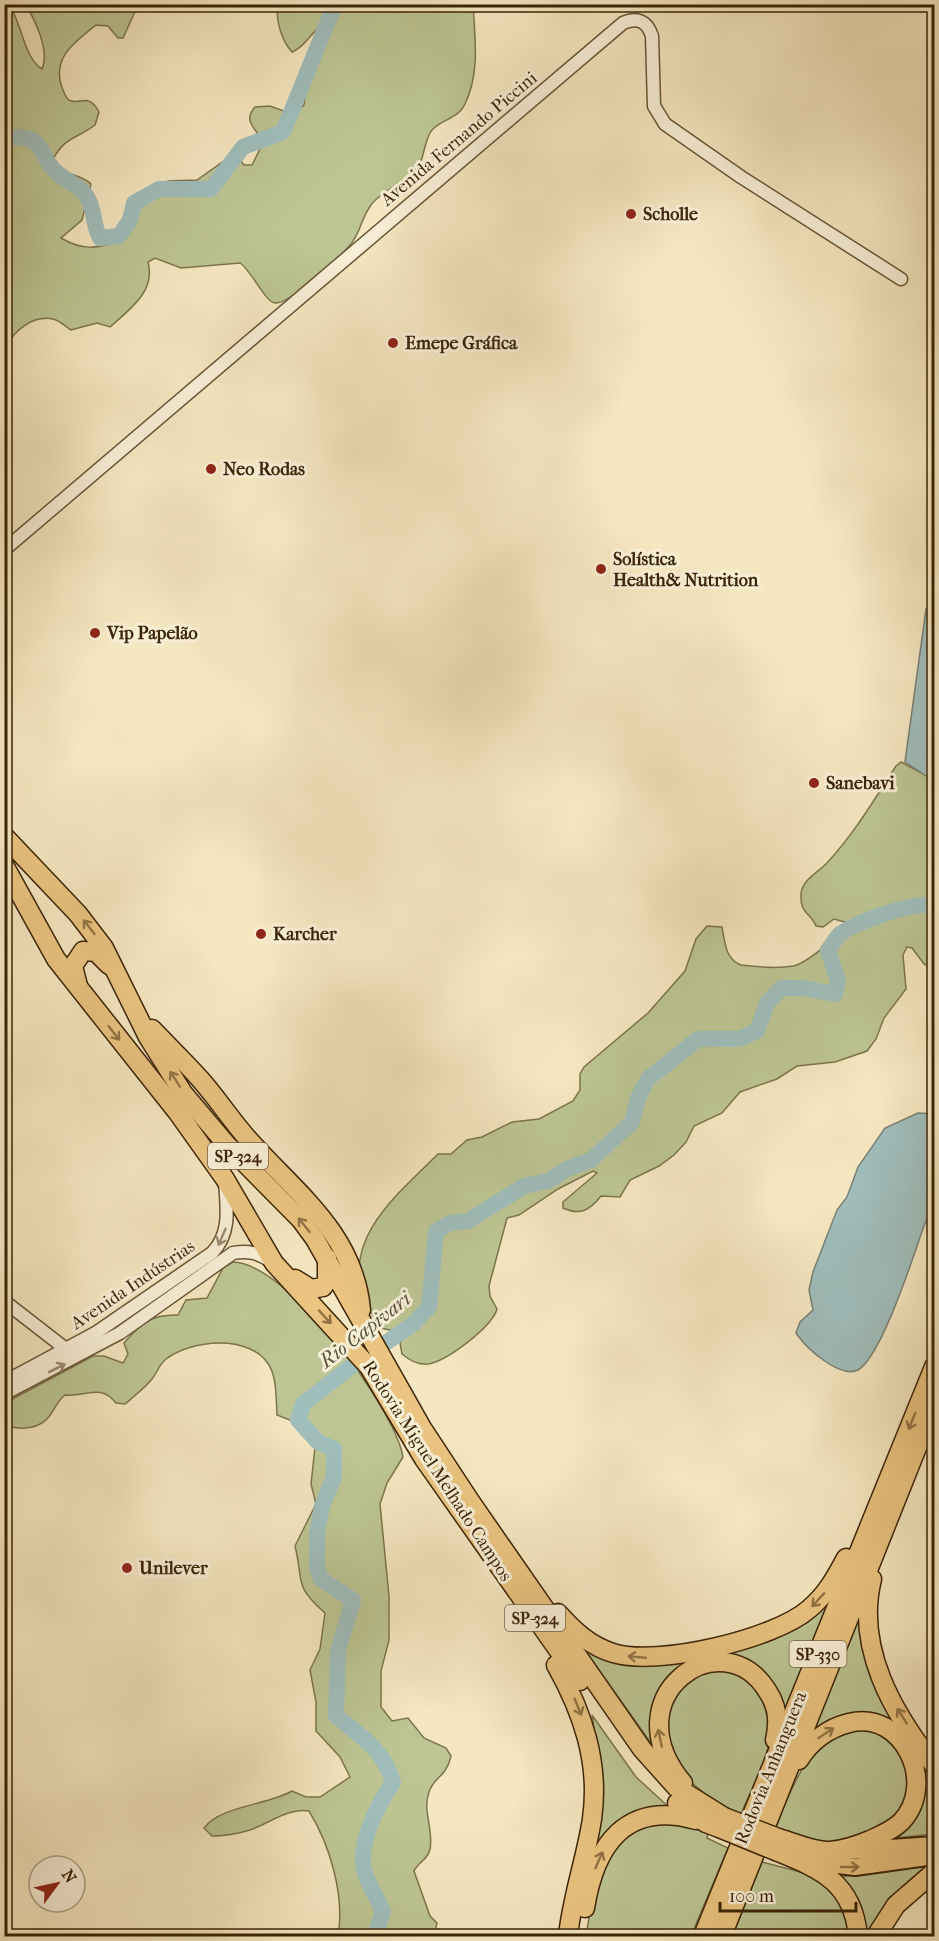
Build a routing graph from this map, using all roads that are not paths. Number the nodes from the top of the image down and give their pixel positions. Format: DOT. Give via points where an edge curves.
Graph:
graph roads {
  1 [pos="901,279"];
  2 [pos="4,550"];
  3 [pos="4,836"];
  4 [pos="4,865"];
  5 [pos="121,977"];
  6 [pos="78,987"];
  7 [pos="134,1010"];
  8 [pos="225,1179"];
  9 [pos="327,1258"];
  10 [pos="274,1263"];
  11 [pos="4,1301"];
  12 [pos="364,1323"];
  13 [pos="72,1354"];
  14 [pos="934,1367"];
  15 [pos="386,1378"];
  16 [pos="4,1382"];
  17 [pos="4,1394"];
  18 [pos="934,1405"];
  19 [pos="895,1483"];
  20 [pos="505,1564"];
  21 [pos="934,1765"];
  22 [pos="759,1796"];
  23 [pos="778,1796"];
  24 [pos="713,1818"];
  25 [pos="934,1845"];
  26 [pos="784,1850"];
  27 [pos="830,1851"];
  28 [pos="934,1856"];
  29 [pos="934,1872"];
  30 [pos="568,1936"];
  31 [pos="580,1936"];
  32 [pos="703,1936"];
  33 [pos="722,1936"];
  34 [pos="858,1936"];
  35 [pos="876,1936"];
  1 -- 2 [label="street, Avenida Fernando Piccini" via="665,124 654,106 652,36 649,27 633,19 623,23"];
  5 -- 3 [label="highway, Rodovia Miguel Melhado Campos / SP-324, one-way" via="105,948 78,914"];
  4 -- 6 [label="highway, Rodovia Miguel Melhado Campos / SP-324" via="56,959"];
  5 -- 6 [label="highway" via="96,952 88,950 78,954 73,966"];
  5 -- 7 [label="highway, Rodovia Miguel Melhado Campos / SP-324"];
  6 -- 8 [label="highway, Rodovia Miguel Melhado Campos / SP-324, one-way"];
  9 -- 7 [label="highway, Rodovia Miguel Melhado Campos / SP-324, one-way" via="300,1220 183,1093"];
  7 -- 12 [label="highway" via="201,1080 232,1121 295,1186 338,1239 352,1263"];
  8 -- 10 [label="highway, Rodovia Miguel Melhado Campos / SP-324"];
  8 -- 13 [label="street, Avenida Indústrias, one-way" via="226,1228 218,1247"];
  9 -- 10 [label="highway" via="327,1281 315,1289 307,1288"];
  9 -- 12 [label="highway, Rodovia Miguel Melhado Campos / SP-324"];
  10 -- 13 [label="street, Avenida Indústrias" via="256,1253 233,1253 120,1333"];
  10 -- 15 [label="highway, Rodovia Miguel Melhado Campos / SP-324, one-way"];
  11 -- 13 [label="street"];
  12 -- 15 [label="highway, Rodovia Miguel Melhado Campos / SP-324"];
  13 -- 16 [label="street, Avenida Indústrias"];
  17 -- 13 [label="street, Avenida Indústrias, one-way"];
  14 -- 19 [label="highway, Rodovia Anhanguera / SP-330, one-way"];
  15 -- 20 [label="highway, Rodovia Miguel Melhado Campos / SP-324" via="424,1459"];
  18 -- 19 [label="highway, Rodovia Anhanguera / SP-330"];
  19 -- 20 [label="highway, one-way" via="835,1578 808,1610 769,1632 682,1654 634,1658 593,1645"];
  21 -- 19 [label="highway, one-way" via="884,1686 869,1635 871,1582"];
  19 -- 22 [label="highway, Rodovia Anhanguera / SP-330"];
  19 -- 23 [label="highway, Rodovia Anhanguera / SP-330"];
  20 -- 24 [label="highway, Rodovia Miguel Melhado Campos / SP-324" via="644,1770 663,1791"];
  20 -- 30 [label="highway, one-way" via="573,1696 590,1748 593,1811"];
  24 -- 22 [label="highway, one-way" via="671,1765 658,1730 659,1711 667,1690 690,1669 704,1664 737,1666 751,1672 771,1696 777,1729"];
  22 -- 32 [label="highway, Rodovia Anhanguera / SP-330"];
  23 -- 27 [label="highway, one-way" via="811,1744 839,1726 854,1722 878,1724 900,1738 913,1758 917,1778 909,1811 883,1835"];
  23 -- 33 [label="highway, Rodovia Anhanguera / SP-330"];
  24 -- 26 [label="highway, bridge"];
  31 -- 24 [label="highway, one-way" via="594,1872 605,1846 620,1830 636,1820 661,1815"];
  25 -- 27 [label="main road"];
  26 -- 27 [label="highway"];
  26 -- 28 [label="main road, one-way" via="855,1867"];
  26 -- 34 [label="highway" via="837,1884 853,1908"];
  29 -- 35 [label="highway" via="896,1905"];
}
